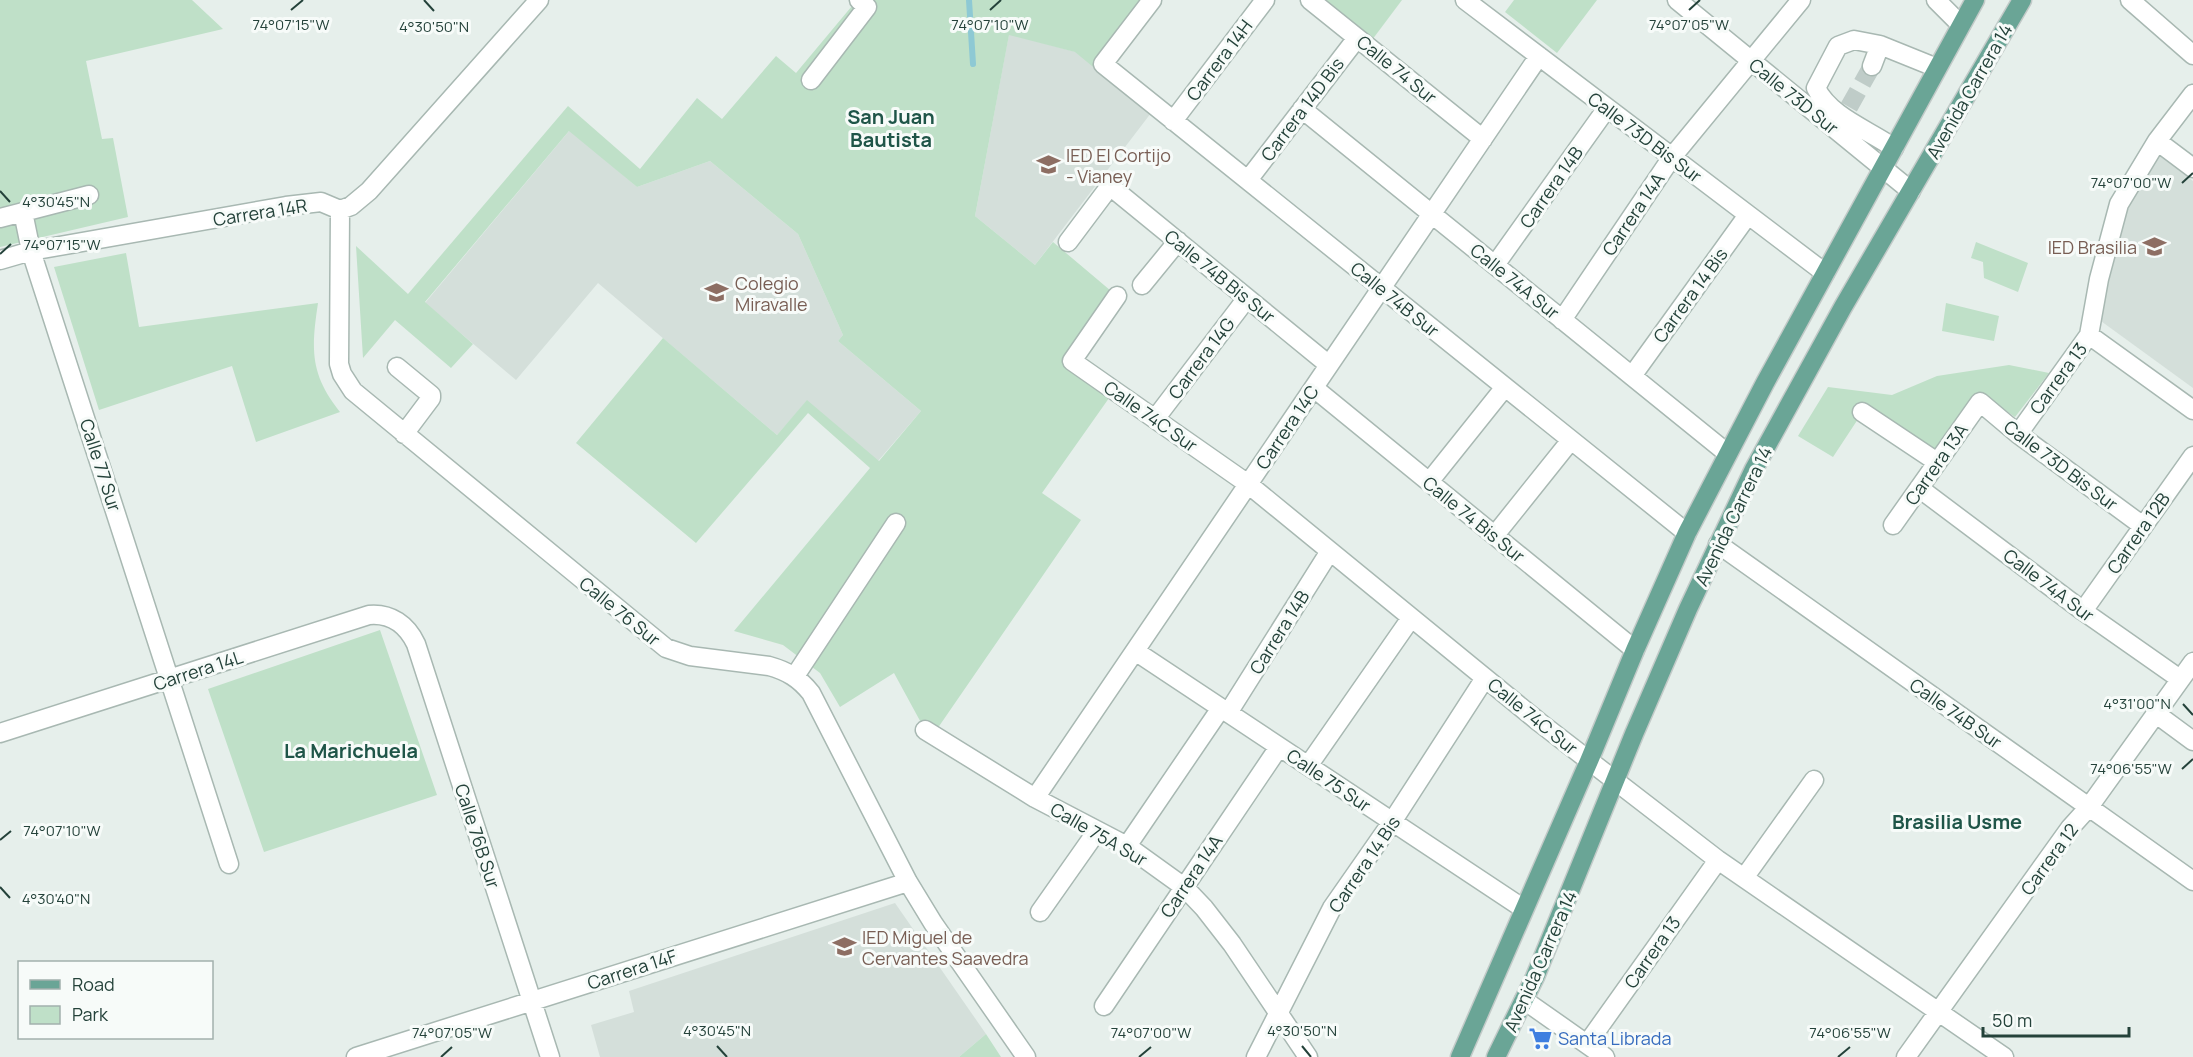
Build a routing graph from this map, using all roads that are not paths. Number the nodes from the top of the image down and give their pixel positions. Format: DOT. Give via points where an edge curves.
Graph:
graph roads {
  1 [pos="539,0"];
  2 [pos="1152,0"];
  3 [pos="1265,0"];
  4 [pos="1310,0"];
  5 [pos="1465,0"];
  6 [pos="1677,0"];
  7 [pos="1801,0"];
  8 [pos="1936,0"];
  9 [pos="1975,0"];
  10 [pos="2022,0"];
  11 [pos="2130,0"];
  12 [pos="863,4"];
  13 [pos="1961,25"];
  14 [pos="1357,38"];
  15 [pos="1880,45"];
  16 [pos="2193,55"];
  17 [pos="1539,56"];
  18 [pos="1751,61"];
  19 [pos="1872,66"];
  20 [pos="1937,68"];
  21 [pos="812,80"];
  22 [pos="2193,94"];
  23 [pos="1607,108"];
  24 [pos="1302,109"];
  25 [pos="1842,118"];
  26 [pos="1173,121"];
  27 [pos="1483,139"];
  28 [pos="2157,141"];
  29 [pos="1894,148"];
  30 [pos="1672,157"];
  31 [pos="1883,168"];
  32 [pos="2193,168"];
  33 [pos="1248,180"];
  34 [pos="1911,192"];
  35 [pos="89,195"];
  36 [pos="340,210"];
  37 [pos="23,212"];
  38 [pos="1432,214"];
  39 [pos="1748,215"];
  40 [pos="0,218"];
  41 [pos="1178,241"];
  42 [pos="1068,242"];
  43 [pos="31,251"];
  44 [pos="0,260"];
  45 [pos="1495,266"];
  46 [pos="1825,273"];
  47 [pos="1142,285"];
  48 [pos="1382,288"];
  49 [pos="1117,296"];
  50 [pos="1247,298"];
  51 [pos="1562,320"];
  52 [pos="2089,335"];
  53 [pos="1329,365"];
  54 [pos="397,367"];
  55 [pos="1632,376"];
  56 [pos="1505,387"];
  57 [pos="1314,388"];
  58 [pos="1980,402"];
  59 [pos="2193,410"];
  60 [pos="1862,412"];
  61 [pos="1155,419"];
  62 [pos="404,434"];
  63 [pos="2018,434"];
  64 [pos="1571,440"];
  65 [pos="1727,453"];
  66 [pos="2193,456"];
  67 [pos="1937,462"];
  68 [pos="1429,482"];
  69 [pos="1248,484"];
  70 [pos="1919,488"];
  71 [pos="896,524"];
  72 [pos="1893,525"];
  73 [pos="2143,526"];
  74 [pos="1687,533"];
  75 [pos="1495,536"];
  76 [pos="1718,544"];
  77 [pos="1330,551"];
  78 [pos="2083,611"];
  79 [pos="1411,618"];
  80 [pos="397,621"];
  81 [pos="1635,650"];
  82 [pos="1135,651"];
  83 [pos="2193,662"];
  84 [pos="795,676"];
  85 [pos="1485,678"];
  86 [pos="170,679"];
  87 [pos="2180,679"];
  88 [pos="1224,711"];
  89 [pos="2155,713"];
  90 [pos="925,730"];
  91 [pos="0,733"];
  92 [pos="2193,741"];
  93 [pos="1279,747"];
  94 [pos="1589,761"];
  95 [pos="1308,766"];
  96 [pos="1814,780"];
  97 [pos="1615,781"];
  98 [pos="1035,798"];
  99 [pos="2089,807"];
  100 [pos="1392,822"];
  101 [pos="1098,831"];
  102 [pos="1127,846"];
  103 [pos="1718,860"];
  104 [pos="229,864"];
  105 [pos="1744,878"];
  106 [pos="2193,881"];
  107 [pos="908,882"];
  108 [pos="1184,887"];
  109 [pos="1524,909"];
  110 [pos="1040,912"];
  111 [pos="1524,1000"];
  112 [pos="532,1001"];
  113 [pos="1104,1006"];
  114 [pos="1939,1012"];
  115 [pos="1279,1014"];
  116 [pos="1587,1044"];
  117 [pos="356,1057"];
  118 [pos="550,1057"];
  119 [pos="1026,1057"];
  120 [pos="1256,1057"];
  121 [pos="1308,1057"];
  122 [pos="1460,1057"];
  123 [pos="1496,1057"];
  124 [pos="1605,1057"];
  125 [pos="1906,1057"];
  126 [pos="2004,1057"];
  1 -- 36 [label="street" via="369,191"];
  2 -- 26 [label="street, Calle 74B Sur" via="1102,64"];
  3 -- 26 [label="street, Carrera 14H"];
  4 -- 14 [label="street, Calle 74 Sur"];
  5 -- 17 [label="street, Calle 73D Bis Sur"];
  6 -- 18 [label="street, Calle 73D Sur"];
  7 -- 18 [label="street, Carrera 14A"];
  8 -- 13 [label="street"];
  9 -- 13 [label="main road, Avenida Carrera 14"];
  10 -- 34 [label="main road, Avenida Carrera 14"];
  11 -- 16 [label="street"];
  12 -- 21 [label="street"];
  13 -- 20 [label="main road, Avenida Carrera 14"];
  14 -- 24 [label="street, Carrera 14D Bis"];
  14 -- 27 [label="street, Calle 74 Sur"];
  15 -- 19 [label="street"];
  15 -- 20 [label="street"];
  15 -- 25 [label="street" via="1854,40 1838,46 1816,88"];
  17 -- 23 [label="street, Calle 73D Bis Sur"];
  17 -- 27 [label="street, Carrera 14C"];
  18 -- 25 [label="street, Calle 73D Sur"];
  18 -- 30 [label="street, Carrera 14A"];
  20 -- 29 [label="main road, Avenida Carrera 14"];
  22 -- 28 [label="street, Carrera 13"];
  23 -- 30 [label="street, Calle 73D Bis Sur"];
  23 -- 45 [label="street, Carrera 14B"];
  24 -- 33 [label="street, Carrera 14D Bis"];
  24 -- 38 [label="street, Calle 74A Sur"];
  25 -- 29 [label="street"];
  25 -- 31 [label="street, Calle 73D Sur"];
  26 -- 33 [label="street, Calle 74B Sur"];
  27 -- 38 [label="street, Carrera 14C"];
  28 -- 32 [label="street"];
  28 -- 52 [label="street, Carrera 13" via="2119,204"];
  29 -- 31 [label="main road, Avenida Carrera 14"];
  30 -- 39 [label="street, Calle 73D Bis Sur"];
  30 -- 51 [label="street, Carrera 14A"];
  31 -- 34 [label="street, Calle 73D Sur"];
  31 -- 46 [label="main road, Avenida Carrera 14"];
  33 -- 48 [label="street, Calle 74B Sur"];
  34 -- 76 [label="main road, Avenida Carrera 14" via="1759,460"];
  35 -- 37 [label="street"];
  36 -- 43 [label="street, Carrera 14R" via="321,202 310,203"];
  36 -- 62 [label="street, Calle 76 Sur" via="339,364 352,391"];
  37 -- 40 [label="street"];
  37 -- 43 [label="street, Calle 77 Sur"];
  38 -- 45 [label="street, Calle 74A Sur"];
  38 -- 48 [label="street, Carrera 14C"];
  39 -- 46 [label="street, Calle 73D Bis Sur"];
  39 -- 55 [label="street, Carrera 14 Bis"];
  41 -- 42 [label="street, Calle 74B Bis Sur" via="1110,186"];
  41 -- 47 [label="street"];
  41 -- 50 [label="street, Calle 74B Bis Sur"];
  43 -- 44 [label="street, Carrera 14R"];
  43 -- 86 [label="street, Calle 77 Sur"];
  45 -- 51 [label="street, Calle 74A Sur"];
  46 -- 65 [label="main road, Avenida Carrera 14"];
  48 -- 53 [label="street, Carrera 14C"];
  48 -- 56 [label="street, Calle 74B Sur"];
  49 -- 61 [label="street, Calle 74C Sur" via="1072,361"];
  50 -- 53 [label="street, Calle 74B Bis Sur"];
  50 -- 61 [label="street, Carrera 14G"];
  51 -- 55 [label="street, Calle 74A Sur"];
  52 -- 59 [label="street"];
  52 -- 63 [label="street, Carrera 13"];
  53 -- 57 [label="street, Carrera 14C"];
  54 -- 62 [label="street" via="431,395"];
  55 -- 65 [label="street, Calle 74A Sur"];
  56 -- 64 [label="street, Calle 74B Sur"];
  56 -- 68 [label="street"];
  57 -- 68 [label="street, Calle 74 Bis Sur"];
  57 -- 69 [label="street, Carrera 14C"];
  58 -- 63 [label="street, Calle 73D Bis Sur"];
  58 -- 67 [label="street, Carrera 13A"];
  60 -- 67 [label="street"];
  61 -- 69 [label="street, Calle 74C Sur"];
  62 -- 84 [label="street, Calle 76 Sur" via="666,648 690,656 769,666"];
  63 -- 73 [label="street, Calle 73D Bis Sur"];
  64 -- 74 [label="street, Calle 74B Sur"];
  64 -- 75 [label="street"];
  65 -- 74 [label="main road, Avenida Carrera 14"];
  66 -- 73 [label="street, Carrera 12B"];
  67 -- 70 [label="street, Carrera 13A"];
  68 -- 75 [label="street, Calle 74 Bis Sur"];
  69 -- 77 [label="street, Calle 74C Sur"];
  69 -- 82 [label="street, Carrera 14C"];
  70 -- 72 [label="street, Carrera 13A"];
  70 -- 78 [label="street, Calle 74A Sur"];
  71 -- 84 [label="street"];
  73 -- 78 [label="street, Carrera 12B"];
  74 -- 81 [label="main road, Avenida Carrera 14"];
  75 -- 81 [label="street, Calle 74 Bis Sur"];
  76 -- 97 [label="main road, Avenida Carrera 14"];
  76 -- 99 [label="street, Calle 74B Sur"];
  77 -- 79 [label="street, Calle 74C Sur"];
  77 -- 88 [label="street, Carrera 14B"];
  78 -- 87 [label="street, Calle 74A Sur"];
  79 -- 85 [label="street, Calle 74C Sur"];
  79 -- 95 [label="street"];
  80 -- 86 [label="street, Carrera 14L" via="369,615"];
  80 -- 112 [label="street, Calle 76B Sur" via="416,644"];
  81 -- 94 [label="main road, Avenida Carrera 14"];
  82 -- 88 [label="street, Calle 75 Sur"];
  82 -- 98 [label="street, Carrera 14C"];
  83 -- 87 [label="street, Carrera 12"];
  84 -- 107 [label="street" via="811,693"];
  85 -- 94 [label="street, Calle 74C Sur"];
  85 -- 100 [label="street, Carrera 14 Bis"];
  86 -- 91 [label="street, Carrera 14L"];
  86 -- 104 [label="street, Calle 77 Sur"];
  87 -- 89 [label="street, Carrera 12"];
  88 -- 93 [label="street, Calle 75 Sur"];
  88 -- 102 [label="street, Carrera 14B"];
  89 -- 92 [label="street"];
  89 -- 99 [label="street, Carrera 12"];
  90 -- 98 [label="street, Calle 75A Sur"];
  93 -- 95 [label="street, Calle 75 Sur"];
  93 -- 108 [label="street, Carrera 14A"];
  94 -- 97 [label="street, Calle 74C Sur"];
  94 -- 109 [label="main road, Avenida Carrera 14"];
  95 -- 100 [label="street, Calle 75 Sur"];
  96 -- 105 [label="street"];
  97 -- 103 [label="street, Calle 74C Sur"];
  97 -- 111 [label="main road, Avenida Carrera 14"];
  98 -- 101 [label="street, Calle 75A Sur"];
  99 -- 106 [label="street, Calle 74B Sur"];
  99 -- 114 [label="street, Carrera 12"];
  100 -- 109 [label="street, Calle 75 Sur"];
  100 -- 115 [label="street, Carrera 14 Bis" via="1332,908"];
  101 -- 102 [label="street, Calle 75A Sur"];
  101 -- 110 [label="street"];
  102 -- 108 [label="street, Calle 75A Sur"];
  103 -- 105 [label="street, Calle 74C Sur"];
  103 -- 116 [label="street, Carrera 13"];
  105 -- 114 [label="street, Calle 74C Sur"];
  107 -- 112 [label="street, Carrera 14F"];
  107 -- 119 [label="street"];
  108 -- 113 [label="street, Carrera 14A"];
  108 -- 115 [label="street, Calle 75A Sur" via="1232,944"];
  109 -- 122 [label="main road, Avenida Carrera 14"];
  111 -- 116 [label="street"];
  111 -- 123 [label="main road, Avenida Carrera 14"];
  112 -- 117 [label="street, Carrera 14F"];
  112 -- 118 [label="street, Calle 76B Sur"];
  114 -- 125 [label="street, Carrera 12"];
  114 -- 126 [label="street, Calle 74C Sur"];
  115 -- 120 [label="street, Carrera 14 Bis"];
  115 -- 121 [label="street, Calle 75A Sur"];
  116 -- 124 [label="street"];
}
